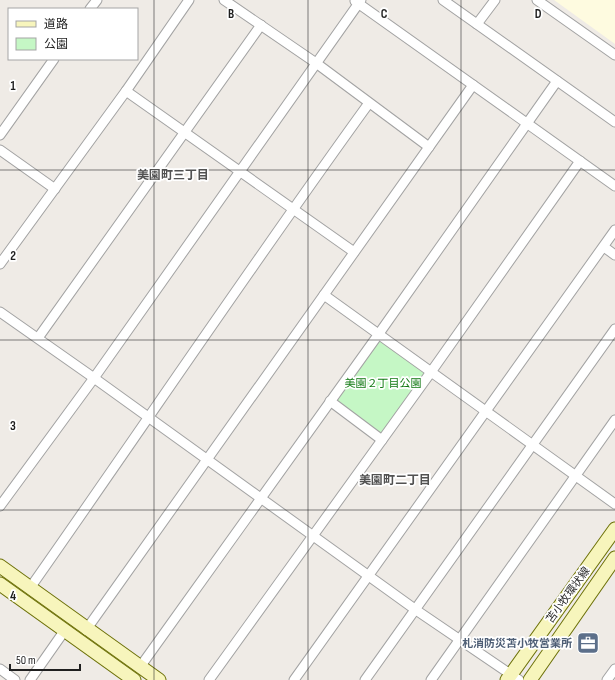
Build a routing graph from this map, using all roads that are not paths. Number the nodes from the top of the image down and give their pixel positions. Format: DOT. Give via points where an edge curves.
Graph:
graph roads {
  1 [pos="97,0"];
  2 [pos="189,0"];
  3 [pos="224,0"];
  4 [pos="443,0"];
  5 [pos="495,0"];
  6 [pos="537,0"];
  7 [pos="358,1"];
  8 [pos="91,8"];
  9 [pos="477,24"];
  10 [pos="261,25"];
  11 [pos="615,55"];
  12 [pos="53,60"];
  13 [pos="316,64"];
  14 [pos="557,81"];
  15 [pos="473,85"];
  16 [pos="126,91"];
  17 [pos="369,103"];
  18 [pos="614,121"];
  19 [pos="527,124"];
  20 [pos="183,132"];
  21 [pos="0,135"];
  22 [pos="428,147"];
  23 [pos="0,150"];
  24 [pos="580,161"];
  25 [pos="239,170"];
  26 [pos="615,186"];
  27 [pos="55,189"];
  28 [pos="293,208"];
  29 [pos="615,230"];
  30 [pos="604,247"];
  31 [pos="354,252"];
  32 [pos="615,255"];
  33 [pos="0,264"];
  34 [pos="324,295"];
  35 [pos="0,312"];
  36 [pos="615,329"];
  37 [pos="378,335"];
  38 [pos="38,338"];
  39 [pos="431,372"];
  40 [pos="94,378"];
  41 [pos="330,401"];
  42 [pos="485,411"];
  43 [pos="149,418"];
  44 [pos="615,420"];
  45 [pos="382,440"];
  46 [pos="532,444"];
  47 [pos="207,459"];
  48 [pos="576,476"];
  49 [pos="260,497"];
  50 [pos="615,504"];
  51 [pos="0,506"];
  52 [pos="615,529"];
  53 [pos="313,536"];
  54 [pos="615,558"];
  55 [pos="0,566"];
  56 [pos="368,576"];
  57 [pos="0,584"];
  58 [pos="30,588"];
  59 [pos="416,610"];
  60 [pos="65,630"];
  61 [pos="86,630"];
  62 [pos="460,640"];
  63 [pos="140,667"];
  64 [pos="0,669"];
  65 [pos="615,669"];
  66 [pos="512,678"];
  67 [pos="130,679"];
  68 [pos="15,680"];
  69 [pos="30,680"];
  70 [pos="159,680"];
  71 [pos="209,680"];
  72 [pos="294,680"];
  73 [pos="365,680"];
  74 [pos="431,680"];
  75 [pos="530,680"];
  76 [pos="607,680"];
  1 -- 8 [label="street"];
  2 -- 16 [label="street"];
  3 -- 10 [label="street"];
  4 -- 9 [label="street"];
  5 -- 9 [label="street"];
  6 -- 11 [label="street"];
  7 -- 13 [label="street"];
  7 -- 15 [label="street"];
  9 -- 14 [label="street"];
  10 -- 13 [label="street"];
  10 -- 20 [label="street"];
  12 -- 21 [label="street"];
  13 -- 17 [label="street"];
  13 -- 25 [label="street"];
  14 -- 18 [label="street"];
  14 -- 19 [label="street"];
  15 -- 19 [label="street"];
  15 -- 22 [label="street"];
  16 -- 20 [label="street"];
  16 -- 27 [label="street"];
  17 -- 22 [label="street"];
  17 -- 28 [label="street"];
  19 -- 24 [label="street"];
  19 -- 37 [label="street"];
  20 -- 25 [label="street"];
  20 -- 38 [label="street"];
  22 -- 31 [label="street"];
  23 -- 27 [label="street"];
  24 -- 26 [label="street"];
  24 -- 39 [label="street"];
  25 -- 28 [label="street"];
  25 -- 40 [label="street"];
  27 -- 33 [label="street"];
  28 -- 31 [label="street"];
  28 -- 43 [label="street"];
  29 -- 30 [label="street"];
  30 -- 32 [label="street"];
  30 -- 42 [label="street"];
  31 -- 34 [label="street"];
  34 -- 37 [label="street"];
  34 -- 47 [label="street"];
  35 -- 38 [label="street"];
  36 -- 46 [label="street"];
  37 -- 39 [label="street"];
  37 -- 41 [label="street"];
  38 -- 40 [label="street"];
  39 -- 42 [label="street"];
  39 -- 45 [label="street"];
  40 -- 43 [label="street"];
  40 -- 51 [label="street"];
  41 -- 45 [label="street"];
  41 -- 49 [label="street"];
  42 -- 46 [label="street"];
  42 -- 56 [label="street"];
  43 -- 47 [label="street"];
  43 -- 58 [label="street"];
  44 -- 48 [label="street"];
  45 -- 53 [label="street"];
  46 -- 48 [label="street"];
  46 -- 59 [label="street"];
  47 -- 49 [label="street"];
  47 -- 61 [label="street"];
  48 -- 50 [label="street"];
  48 -- 62 [label="street"];
  49 -- 53 [label="street"];
  49 -- 63 [label="street"];
  52 -- 66 [label="street, 苫小牧環状線"];
  53 -- 56 [label="street"];
  53 -- 71 [label="street"];
  54 -- 75 [label="street, 苫小牧環状線"];
  55 -- 58 [label="street"];
  56 -- 59 [label="street"];
  56 -- 72 [label="street"];
  57 -- 60 [label="street"];
  58 -- 61 [label="street"];
  59 -- 62 [label="street"];
  59 -- 73 [label="street"];
  60 -- 67 [label="street"];
  60 -- 69 [label="street"];
  61 -- 63 [label="street"];
  62 -- 66 [label="street"];
  62 -- 74 [label="street"];
  63 -- 70 [label="street"];
  64 -- 68 [label="street"];
  65 -- 76 [label="street"];
}
